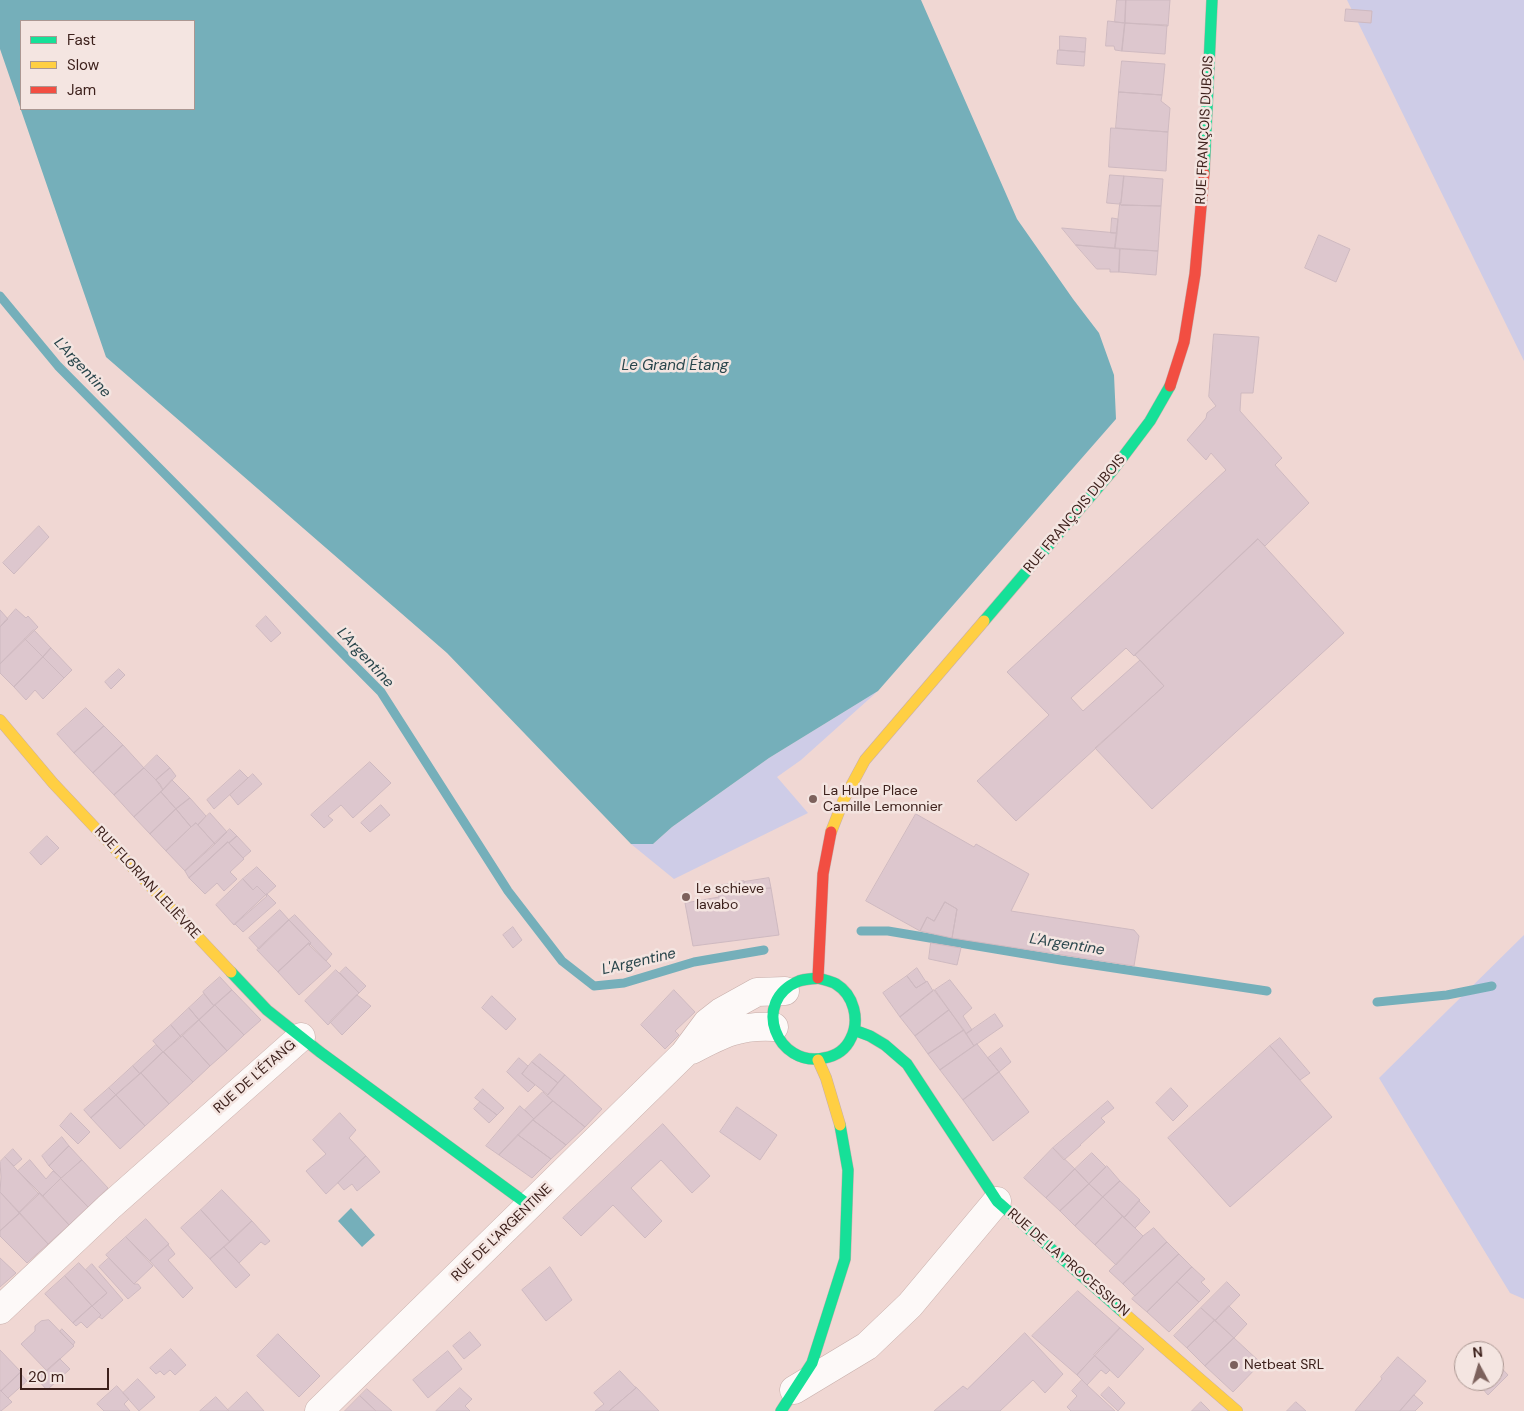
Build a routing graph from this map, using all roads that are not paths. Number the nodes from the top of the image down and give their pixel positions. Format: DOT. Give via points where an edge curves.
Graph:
graph roads {
  1 [pos="1212,0"];
  2 [pos="0,720"];
  3 [pos="818,978"];
  4 [pos="785,991"];
  5 [pos="774,1027"];
  6 [pos="854,1030"];
  7 [pos="301,1037"];
  8 [pos="684,1054"];
  9 [pos="818,1060"];
  10 [pos="997,1201"];
  11 [pos="530,1206"];
  12 [pos="0,1310"];
  13 [pos="788,1401"];
  14 [pos="319,1411"];
  15 [pos="1237,1411"];
  1 -- 3 [label="main road, RUE FRANÇOIS DUBOIS" via="1201,228 1184,342 1170,388 1150,424 1113,470 865,760 843,799 829,839 823,876"];
  2 -- 7 [label="main road, RUE FLORIAN LELIÈVRE" via="53,784 267,1010"];
  3 -- 4 [label="main road" via="800,981"];
  3 -- 6 [label="main road" via="835,984 849,996 855,1012"];
  4 -- 5 [label="main road" via="774,1005"];
  4 -- 8 [label="street, RUE DE L'ARGENTINE" via="757,992 721,1012 707,1023"];
  5 -- 8 [label="street, RUE DE L'ARGENTINE" via="738,1028"];
  5 -- 9 [label="main road" via="788,1050 802,1058"];
  6 -- 9 [label="main road" via="847,1045 834,1055"];
  6 -- 10 [label="main road" via="885,1045 907,1064"];
  7 -- 11 [label="main road, RUE DE L'ÉTANG"];
  7 -- 12 [label="street, RUE DE L'ÉTANG" via="109,1207"];
  8 -- 11 [label="street, RUE DE L'ARGENTINE"];
  9 -- 13 [label="main road" via="838,1117 848,1170 845,1259 812,1363"];
  10 -- 13 [label="street, RUE DE LA PROCESSION" via="910,1305 867,1346"];
  10 -- 15 [label="main road, RUE DE LA PROCESSION"];
  11 -- 14 [label="street, RUE DE L'ARGENTINE"];
}
